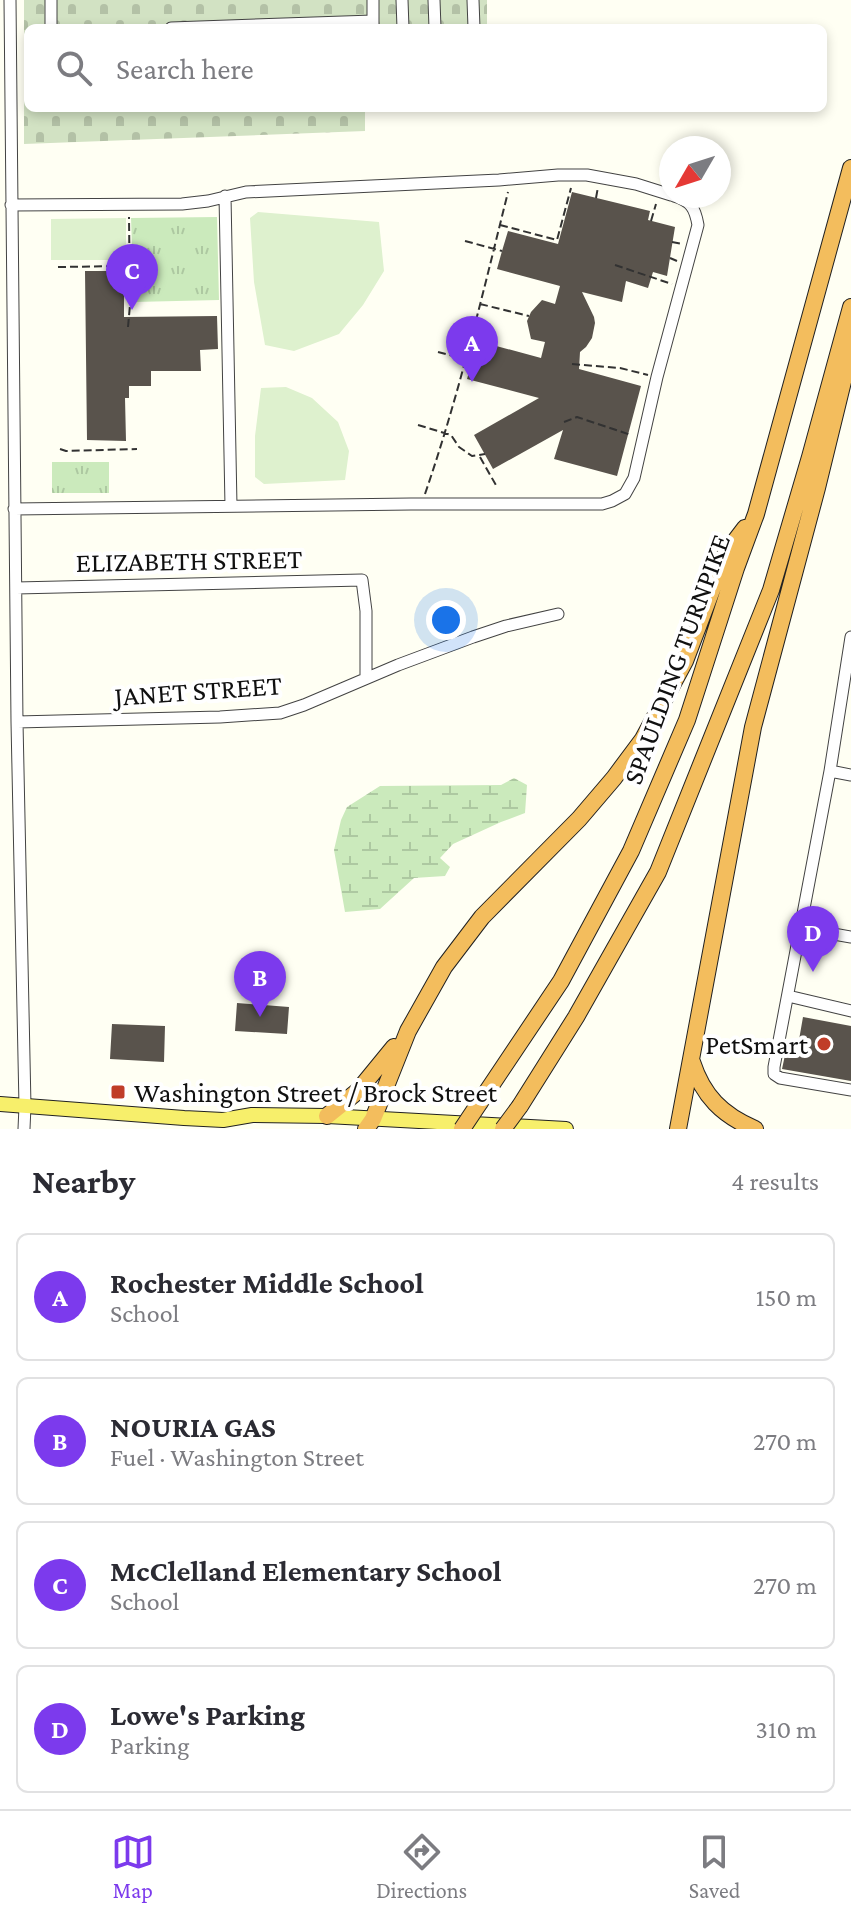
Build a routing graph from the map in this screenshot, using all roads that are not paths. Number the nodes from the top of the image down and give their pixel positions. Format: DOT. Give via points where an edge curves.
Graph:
graph roads {
  1 [pos="10,0"];
  2 [pos="51,0"];
  3 [pos="373,0"];
  4 [pos="402,0"];
  5 [pos="434,0"];
  6 [pos="473,0"];
  7 [pos="51,24"];
  8 [pos="373,24"];
  9 [pos="403,24"];
  10 [pos="435,24"];
  11 [pos="474,24"];
  12 [pos="5,27"];
  13 [pos="6,153"];
  14 [pos="851,168"];
  15 [pos="659,192"];
  16 [pos="225,196"];
  17 [pos="11,205"];
  18 [pos="694,208"];
  19 [pos="851,307"];
  20 [pos="851,341"];
  21 [pos="231,506"];
  22 [pos="14,509"];
  23 [pos="756,514"];
  24 [pos="16,588"];
  25 [pos="558,614"];
  26 [pos="851,637"];
  27 [pos="366,678"];
  28 [pos="17,722"];
  29 [pos="830,771"];
  30 [pos="851,775"];
  31 [pos="800,928"];
  32 [pos="851,937"];
  33 [pos="788,996"];
  34 [pos="851,1011"];
  35 [pos="408,1031"];
  36 [pos="691,1056"];
  37 [pos="851,1090"];
  38 [pos="0,1104"];
  39 [pos="25,1106"];
  40 [pos="327,1116"];
  41 [pos="223,1120"];
  42 [pos="369,1124"];
  43 [pos="24,1129"];
  44 [pos="243,1129"];
  45 [pos="462,1129"];
  46 [pos="503,1129"];
  47 [pos="566,1129"];
  48 [pos="678,1129"];
  49 [pos="755,1129"];
  1 -- 12 [label="street"];
  2 -- 7 [label="street"];
  3 -- 8 [label="street"];
  4 -- 9 [label="street"];
  5 -- 10 [label="street"];
  6 -- 11 [label="street"];
  12 -- 13 [label="street"];
  13 -- 17 [label="street"];
  14 -- 23 [label="highway, SPAULDING TURNPIKE"];
  15 -- 16 [label="street" via="599,176 558,175"];
  16 -- 17 [label="street" via="182,204"];
  16 -- 21 [label="street"];
  17 -- 22 [label="street"];
  18 -- 21 [label="street" via="698,225 634,478 625,494 602,504"];
  19 -- 46 [label="highway, bridge" via="771,590 658,872 576,1017"];
  20 -- 36 [label="highway" via="753,727"];
  21 -- 22 [label="street"];
  22 -- 24 [label="street"];
  23 -- 35 [label="highway" via="726,553 685,661 643,739 579,819 470,931"];
  23 -- 45 [label="highway, SPAULDING TURNPIKE, bridge" via="687,720 631,851 561,981"];
  24 -- 27 [label="street, ELIZABETH STREET" via="362,580"];
  24 -- 28 [label="street"];
  25 -- 27 [label="street, JANET STREET" via="473,637"];
  26 -- 29 [label="street"];
  27 -- 28 [label="street, JANET STREET" via="267,715"];
  28 -- 39 [label="street"];
  29 -- 30 [label="street"];
  29 -- 31 [label="street"];
  31 -- 32 [label="street"];
  31 -- 33 [label="street"];
  33 -- 34 [label="street"];
  33 -- 37 [label="street" via="774,1074"];
  35 -- 40 [label="highway" via="358,1091"];
  35 -- 42 [label="highway"];
  36 -- 48 [label="highway"];
  36 -- 49 [label="highway" via="698,1080 717,1106"];
  38 -- 39 [label="main road"];
  39 -- 41 [label="main road"];
  39 -- 43 [label="street"];
  40 -- 41 [label="main road"];
  40 -- 42 [label="main road"];
  41 -- 44 [label="main road"];
  42 -- 47 [label="main road"];
}
